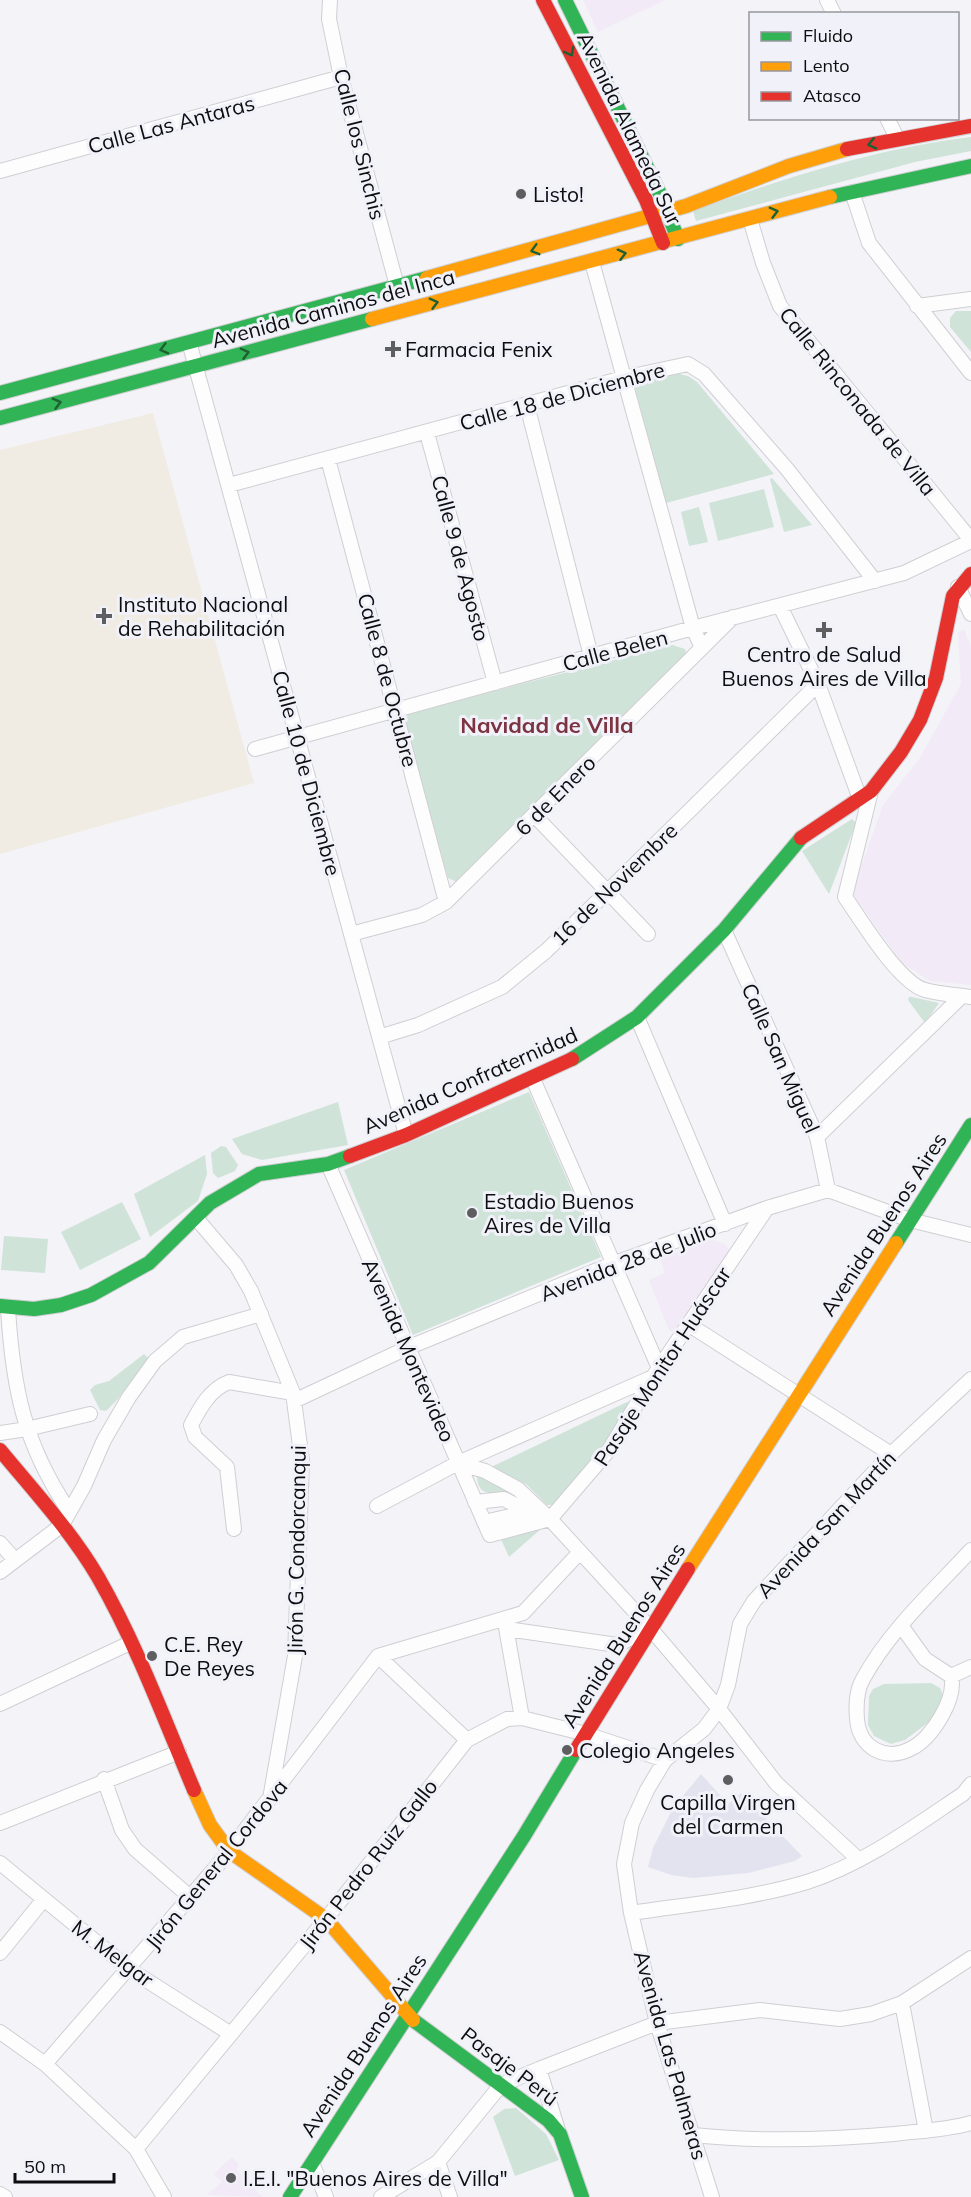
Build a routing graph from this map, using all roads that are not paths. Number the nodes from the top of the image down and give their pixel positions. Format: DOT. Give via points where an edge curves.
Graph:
graph roads {
  1 [pos="330,0"];
  2 [pos="543,0"];
  3 [pos="565,0"];
  4 [pos="342,78"];
  5 [pos="888,120"];
  6 [pos="971,126"];
  7 [pos="897,138"];
  8 [pos="971,166"];
  9 [pos="0,171"];
  10 [pos="852,192"];
  11 [pos="667,212"];
  12 [pos="652,216"];
  13 [pos="750,219"];
  14 [pos="678,239"];
  15 [pos="663,243"];
  16 [pos="592,262"];
  17 [pos="397,286"];
  18 [pos="971,299"];
  19 [pos="917,306"];
  20 [pos="189,342"];
  21 [pos="196,366"];
  22 [pos="971,373"];
  23 [pos="623,378"];
  24 [pos="0,393"];
  25 [pos="527,405"];
  26 [pos="0,418"];
  27 [pos="428,433"];
  28 [pos="328,459"];
  29 [pos="229,486"];
  30 [pos="971,541"];
  31 [pos="971,574"];
  32 [pos="875,581"];
  33 [pos="958,587"];
  34 [pos="780,606"];
  35 [pos="971,614"];
  36 [pos="734,616"];
  37 [pos="693,628"];
  38 [pos="702,648"];
  39 [pos="591,656"];
  40 [pos="495,683"];
  41 [pos="818,684"];
  42 [pos="396,710"];
  43 [pos="297,737"];
  44 [pos="255,749"];
  45 [pos="865,795"];
  46 [pos="535,816"];
  47 [pos="608,892"];
  48 [pos="446,902"];
  49 [pos="724,930"];
  50 [pos="351,934"];
  51 [pos="648,934"];
  52 [pos="966,997"];
  53 [pos="637,1017"];
  54 [pos="380,1037"];
  55 [pos="533,1079"];
  56 [pos="971,1125"];
  57 [pos="406,1135"];
  58 [pos="818,1137"];
  59 [pos="328,1164"];
  60 [pos="828,1190"];
  61 [pos="767,1208"];
  62 [pos="196,1218"];
  63 [pos="910,1220"];
  64 [pos="725,1224"];
  65 [pos="971,1235"];
  66 [pos="612,1264"];
  67 [pos="4,1308"];
  68 [pos="261,1314"];
  69 [pos="688,1324"];
  70 [pos="407,1348"];
  71 [pos="656,1372"];
  72 [pos="971,1378"];
  73 [pos="800,1394"];
  74 [pos="293,1397"];
  75 [pos="90,1414"];
  76 [pos="27,1429"];
  77 [pos="0,1433"];
  78 [pos="0,1450"];
  79 [pos="891,1454"];
  80 [pos="458,1463"];
  81 [pos="475,1502"];
  82 [pos="377,1506"];
  83 [pos="69,1511"];
  84 [pos="529,1512"];
  85 [pos="550,1519"];
  86 [pos="484,1522"];
  87 [pos="62,1525"];
  88 [pos="234,1529"];
  89 [pos="0,1543"];
  90 [pos="580,1552"];
  91 [pos="968,1557"];
  92 [pos="15,1560"];
  93 [pos="0,1572"];
  94 [pos="506,1624"];
  95 [pos="647,1625"];
  96 [pos="903,1627"];
  97 [pos="130,1643"];
  98 [pos="378,1656"];
  99 [pos="971,1667"];
  100 [pos="951,1676"];
  101 [pos="0,1704"];
  102 [pos="719,1709"];
  103 [pos="522,1718"];
  104 [pos="586,1734"];
  105 [pos="467,1740"];
  106 [pos="179,1752"];
  107 [pos="665,1760"];
  108 [pos="104,1779"];
  109 [pos="971,1784"];
  110 [pos="270,1799"];
  111 [pos="0,1823"];
  112 [pos="229,1851"];
  113 [pos="858,1859"];
  114 [pos="0,1863"];
  115 [pos="190,1897"];
  116 [pos="44,1899"];
  117 [pos="631,1913"];
  118 [pos="326,1919"];
  119 [pos="0,1953"];
  120 [pos="971,1958"];
  121 [pos="129,1969"];
  122 [pos="902,2003"];
  123 [pos="407,2016"];
  124 [pos="657,2023"];
  125 [pos="0,2032"];
  126 [pos="231,2034"];
  127 [pos="45,2064"];
  128 [pos="539,2069"];
  129 [pos="501,2085"];
  130 [pos="971,2123"];
  131 [pos="926,2131"];
  132 [pos="560,2134"];
  133 [pos="693,2135"];
  134 [pos="136,2149"];
  135 [pos="438,2162"];
  136 [pos="312,2163"];
  137 [pos="0,2194"];
  138 [pos="5,2197"];
  139 [pos="165,2197"];
  140 [pos="290,2197"];
  141 [pos="327,2197"];
  142 [pos="381,2197"];
  143 [pos="450,2197"];
  144 [pos="582,2197"];
  145 [pos="712,2197"];
  1 -- 4 [label="street, Calle los Sinchis" via="329,19"];
  2 -- 12 [label="street, Avenida Alameda Sur, one-way"];
  3 -- 11 [label="street, Avenida Alameda Sur"];
  4 -- 9 [label="street, Calle Las Antaras"];
  4 -- 17 [label="street, Calle los Sinchis"];
  5 -- 7 [label="street"];
  6 -- 7 [label="street, Avenida Caminos del Inca"];
  7 -- 11 [label="street, Avenida Caminos del Inca, one-way" via="789,166"];
  8 -- 10 [label="street, Avenida Caminos del Inca"];
  13 -- 10 [label="street, Avenida Caminos del Inca, one-way"];
  10 -- 19 [label="street" via="869,243"];
  11 -- 12 [label="street, Avenida Caminos del Inca"];
  11 -- 14 [label="street, Avenida Alameda Sur"];
  12 -- 15 [label="street, Avenida Alameda Sur"];
  12 -- 17 [label="street, Avenida Caminos del Inca, one-way"];
  13 -- 14 [label="street, Avenida Caminos del Inca"];
  13 -- 30 [label="street, Calle Rinconada de Villa" via="780,306"];
  14 -- 15 [label="street, Avenida Caminos del Inca"];
  16 -- 15 [label="street, Avenida Caminos del Inca, one-way"];
  21 -- 16 [label="street, Avenida Caminos del Inca, one-way"];
  16 -- 23 [label="street"];
  17 -- 20 [label="street, Avenida Caminos del Inca"];
  18 -- 19 [label="street"];
  19 -- 22 [label="street"];
  20 -- 21 [label="street, Calle 10 de Diciembre"];
  20 -- 24 [label="street, Avenida Caminos del Inca, one-way"];
  26 -- 21 [label="street, Avenida Caminos del Inca, one-way"];
  21 -- 29 [label="street, Calle 10 de Diciembre"];
  23 -- 25 [label="street, Calle 18 de Diciembre"];
  23 -- 32 [label="street, Calle 18 de Diciembre" via="681,364 696,368 787,469"];
  23 -- 37 [label="street"];
  25 -- 27 [label="street, Calle 18 de Diciembre"];
  25 -- 39 [label="street"];
  27 -- 28 [label="street, Calle 18 de Diciembre"];
  27 -- 40 [label="street, Calle 9 de Agosto"];
  28 -- 29 [label="street, Calle 18 de Diciembre"];
  28 -- 42 [label="street, Calle 8 de Octubre"];
  29 -- 43 [label="street, Calle 10 de Diciembre"];
  30 -- 32 [label="street, Calle Belen" via="931,562"];
  31 -- 33 [label="street, Avenida Confraternidad"];
  32 -- 34 [label="street, Calle Belen"];
  33 -- 35 [label="street"];
  33 -- 45 [label="street, Avenida Confraternidad" via="936,678 920,720 901,752"];
  34 -- 36 [label="street, Calle Belen"];
  34 -- 41 [label="street"];
  36 -- 37 [label="street, Calle Belen"];
  36 -- 38 [label="street, 6 de Enero"];
  37 -- 38 [label="street"];
  37 -- 39 [label="street, Calle Belen"];
  38 -- 46 [label="street, 6 de Enero"];
  39 -- 40 [label="street, Calle Belen"];
  40 -- 42 [label="street, Calle Belen"];
  41 -- 45 [label="street"];
  41 -- 47 [label="street, 16 de Noviembre"];
  42 -- 43 [label="street, Calle Belen"];
  42 -- 48 [label="street, Calle 8 de Octubre"];
  43 -- 44 [label="street, Calle Belen"];
  43 -- 50 [label="street, Calle 10 de Diciembre"];
  45 -- 49 [label="street, Avenida Confraternidad" via="796,841"];
  45 -- 52 [label="street" via="845,897 906,980 924,990"];
  46 -- 47 [label="street"];
  46 -- 48 [label="street, 6 de Enero"];
  47 -- 51 [label="street"];
  47 -- 54 [label="street, 16 de Noviembre" via="502,987 418,1025"];
  48 -- 50 [label="street, 6 de Enero" via="422,915"];
  49 -- 53 [label="street, Avenida Confraternidad"];
  49 -- 58 [label="street, Calle San Miguel"];
  50 -- 54 [label="street, Calle 10 de Diciembre"];
  52 -- 58 [label="street"];
  53 -- 55 [label="street, Avenida Confraternidad" via="585,1053"];
  53 -- 64 [label="street"];
  54 -- 57 [label="street, Calle 10 de Diciembre"];
  55 -- 57 [label="street, Avenida Confraternidad"];
  55 -- 66 [label="street"];
  56 -- 63 [label="street, Avenida Buenos Aires"];
  57 -- 59 [label="street, Avenida Confraternidad"];
  58 -- 60 [label="street, Calle San Miguel"];
  59 -- 62 [label="street, Avenida Confraternidad" via="259,1174 210,1203"];
  59 -- 70 [label="street, Avenida Montevideo"];
  60 -- 61 [label="street, Avenida 28 de Julio"];
  60 -- 63 [label="street"];
  61 -- 64 [label="street, Avenida 28 de Julio"];
  61 -- 69 [label="street, Pasaje Monitor Huáscar"];
  62 -- 67 [label="street, Avenida Confraternidad" via="149,1263 91,1294 61,1305"];
  62 -- 68 [label="street, Jirón G. Condorcanqui" via="236,1265"];
  63 -- 65 [label="street"];
  63 -- 73 [label="street, Avenida Buenos Aires"];
  64 -- 66 [label="street, Avenida 28 de Julio"];
  66 -- 70 [label="street, Avenida 28 de Julio"];
  66 -- 71 [label="street"];
  67 -- 76 [label="street"];
  68 -- 74 [label="street, Jirón G. Condorcanqui"];
  68 -- 83 [label="street" via="183,1337 155,1361 104,1440"];
  69 -- 71 [label="street, Pasaje Monitor Huáscar"];
  69 -- 73 [label="street"];
  70 -- 74 [label="street, Avenida 28 de Julio"];
  70 -- 80 [label="street, Avenida Montevideo"];
  71 -- 80 [label="street"];
  71 -- 85 [label="street, Pasaje Monitor Huáscar" via="603,1458"];
  72 -- 79 [label="street, Avenida San Martín"];
  73 -- 79 [label="street"];
  73 -- 95 [label="street, Avenida Buenos Aires"];
  74 -- 88 [label="street" via="229,1382 209,1395 191,1425 195,1437 227,1467"];
  74 -- 110 [label="street, Jirón G. Condorcanqui" via="302,1461 296,1656"];
  75 -- 76 [label="street"];
  76 -- 77 [label="street"];
  76 -- 83 [label="street" via="46,1477"];
  78 -- 87 [label="street, Pasaje Perú"];
  79 -- 102 [label="street, Avenida San Martín" via="754,1601 740,1624"];
  80 -- 81 [label="street, Avenida Montevideo"];
  80 -- 82 [label="street"];
  80 -- 85 [label="street" via="485,1471 518,1489"];
  81 -- 84 [label="street" via="504,1499"];
  81 -- 86 [label="street, Avenida Montevideo"];
  83 -- 87 [label="street"];
  84 -- 85 [label="street"];
  84 -- 86 [label="street"];
  85 -- 86 [label="street, Avenida Montevideo" via="490,1536"];
  85 -- 90 [label="street"];
  87 -- 92 [label="street"];
  87 -- 97 [label="street, Pasaje Perú" via="97,1577"];
  89 -- 92 [label="street"];
  90 -- 94 [label="street" via="523,1613"];
  90 -- 95 [label="street"];
  91 -- 96 [label="street" via="932,1590"];
  92 -- 93 [label="street"];
  94 -- 95 [label="street" via="617,1645"];
  94 -- 98 [label="street"];
  94 -- 103 [label="street"];
  95 -- 102 [label="street"];
  95 -- 104 [label="street, Avenida Buenos Aires"];
  96 -- 100 [label="street" via="926,1659"];
  96 -- 100 [label="street" via="861,1681 855,1703 858,1733 864,1743 894,1753 913,1748 949,1706 954,1686"];
  97 -- 101 [label="street"];
  97 -- 106 [label="street, Pasaje Perú"];
  98 -- 105 [label="street"];
  98 -- 110 [label="street, Jirón General Cordova"];
  99 -- 100 [label="street"];
  102 -- 107 [label="street, Avenida San Martín" via="704,1729"];
  102 -- 113 [label="street" via="776,1783"];
  103 -- 104 [label="street, Jirón Pedro Ruiz Gallo"];
  103 -- 105 [label="street, Jirón Pedro Ruiz Gallo" via="507,1719"];
  104 -- 107 [label="street, Jirón Pedro Ruiz Gallo"];
  104 -- 123 [label="street, Avenida Buenos Aires"];
  105 -- 118 [label="street, Jirón Pedro Ruiz Gallo"];
  106 -- 108 [label="street"];
  106 -- 112 [label="street, Pasaje Perú" via="210,1825"];
  107 -- 117 [label="street, Avenida San Martín" via="632,1823 624,1864"];
  108 -- 111 [label="street"];
  108 -- 115 [label="street" via="122,1830 135,1849"];
  109 -- 113 [label="street" via="948,1805"];
  110 -- 112 [label="street, Jirón General Cordova"];
  112 -- 115 [label="street, Jirón General Cordova"];
  112 -- 118 [label="street, Pasaje Perú"];
  113 -- 117 [label="street" via="810,1881 744,1898"];
  114 -- 116 [label="street, M. Melgar"];
  115 -- 121 [label="street, Jirón General Cordova"];
  116 -- 119 [label="street"];
  116 -- 121 [label="street, M. Melgar"];
  117 -- 124 [label="street, Avenida Las Palmeras"];
  118 -- 123 [label="street, Pasaje Perú"];
  118 -- 126 [label="street, Jirón Pedro Ruiz Gallo"];
  120 -- 122 [label="street"];
  121 -- 126 [label="street, M. Melgar"];
  121 -- 127 [label="street, Jirón General Cordova"];
  122 -- 124 [label="street" via="840,2019 760,2010"];
  122 -- 131 [label="street"];
  123 -- 129 [label="street, Pasaje Perú"];
  123 -- 136 [label="street, Avenida Buenos Aires"];
  124 -- 128 [label="street"];
  124 -- 133 [label="street, Avenida Las Palmeras"];
  125 -- 127 [label="street"];
  126 -- 134 [label="street, Jirón Pedro Ruiz Gallo"];
  127 -- 134 [label="street"];
  128 -- 129 [label="street"];
  128 -- 132 [label="street"];
  129 -- 132 [label="street, Pasaje Perú" via="548,2120"];
  129 -- 135 [label="street"];
  130 -- 131 [label="street"];
  131 -- 133 [label="street" via="845,2138 737,2140"];
  132 -- 144 [label="street, Pasaje Perú"];
  133 -- 145 [label="street, Avenida Las Palmeras"];
  134 -- 139 [label="street"];
  135 -- 142 [label="street"];
  135 -- 143 [label="street"];
  136 -- 140 [label="street, Avenida Buenos Aires"];
  136 -- 141 [label="street"];
  137 -- 138 [label="street"];
}
